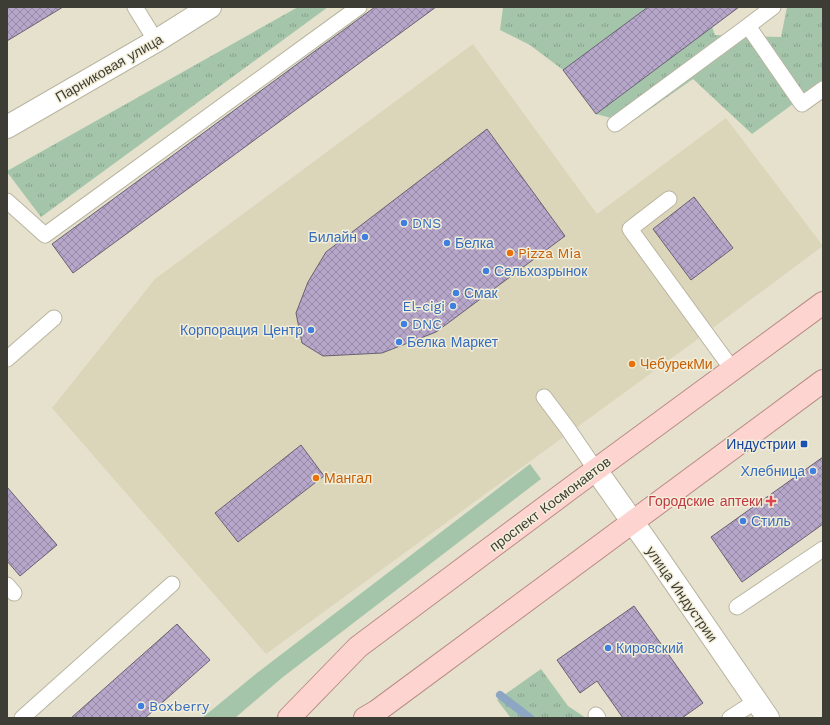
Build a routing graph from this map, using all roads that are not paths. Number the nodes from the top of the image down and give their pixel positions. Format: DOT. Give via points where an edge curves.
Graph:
graph roads {
  1 [pos="135,7"];
  2 [pos="210,7"];
  3 [pos="359,7"];
  4 [pos="773,7"];
  5 [pos="748,26"];
  6 [pos="156,41"];
  7 [pos="823,89"];
  8 [pos="615,124"];
  9 [pos="7,127"];
  10 [pos="669,199"];
  11 [pos="7,201"];
  12 [pos="823,303"];
  13 [pos="54,318"];
  14 [pos="7,359"];
  15 [pos="732,369"];
  16 [pos="823,381"];
  17 [pos="544,397"];
  18 [pos="596,470"];
  19 [pos="633,522"];
  20 [pos="823,549"];
  21 [pos="172,584"];
  22 [pos="737,607"];
  23 [pos="762,709"];
  24 [pos="22,718"];
  25 [pos="289,718"];
  26 [pos="364,718"];
  27 [pos="730,718"];
  1 -- 6 [label="lane"];
  2 -- 6 [label="street, Парниковая улица"];
  3 -- 11 [label="lane" via="45,235"];
  4 -- 5 [label="lane"];
  5 -- 7 [label="lane" via="802,104"];
  5 -- 8 [label="lane"];
  6 -- 9 [label="street, Парниковая улица"];
  10 -- 15 [label="lane" via="630,228"];
  12 -- 15 [label="main road, проспект Космонавтов"];
  13 -- 14 [label="lane"];
  15 -- 18 [label="main road, проспект Космонавтов"];
  16 -- 19 [label="main road"];
  17 -- 18 [label="lane"];
  18 -- 19 [label="street, улица Индустрии"];
  18 -- 25 [label="main road, проспект Космонавтов" via="358,647"];
  19 -- 23 [label="street, улица Индустрии"];
  19 -- 26 [label="main road"];
  20 -- 22 [label="lane"];
  21 -- 24 [label="lane"];
  23 -- 27 [label="lane"];
}
